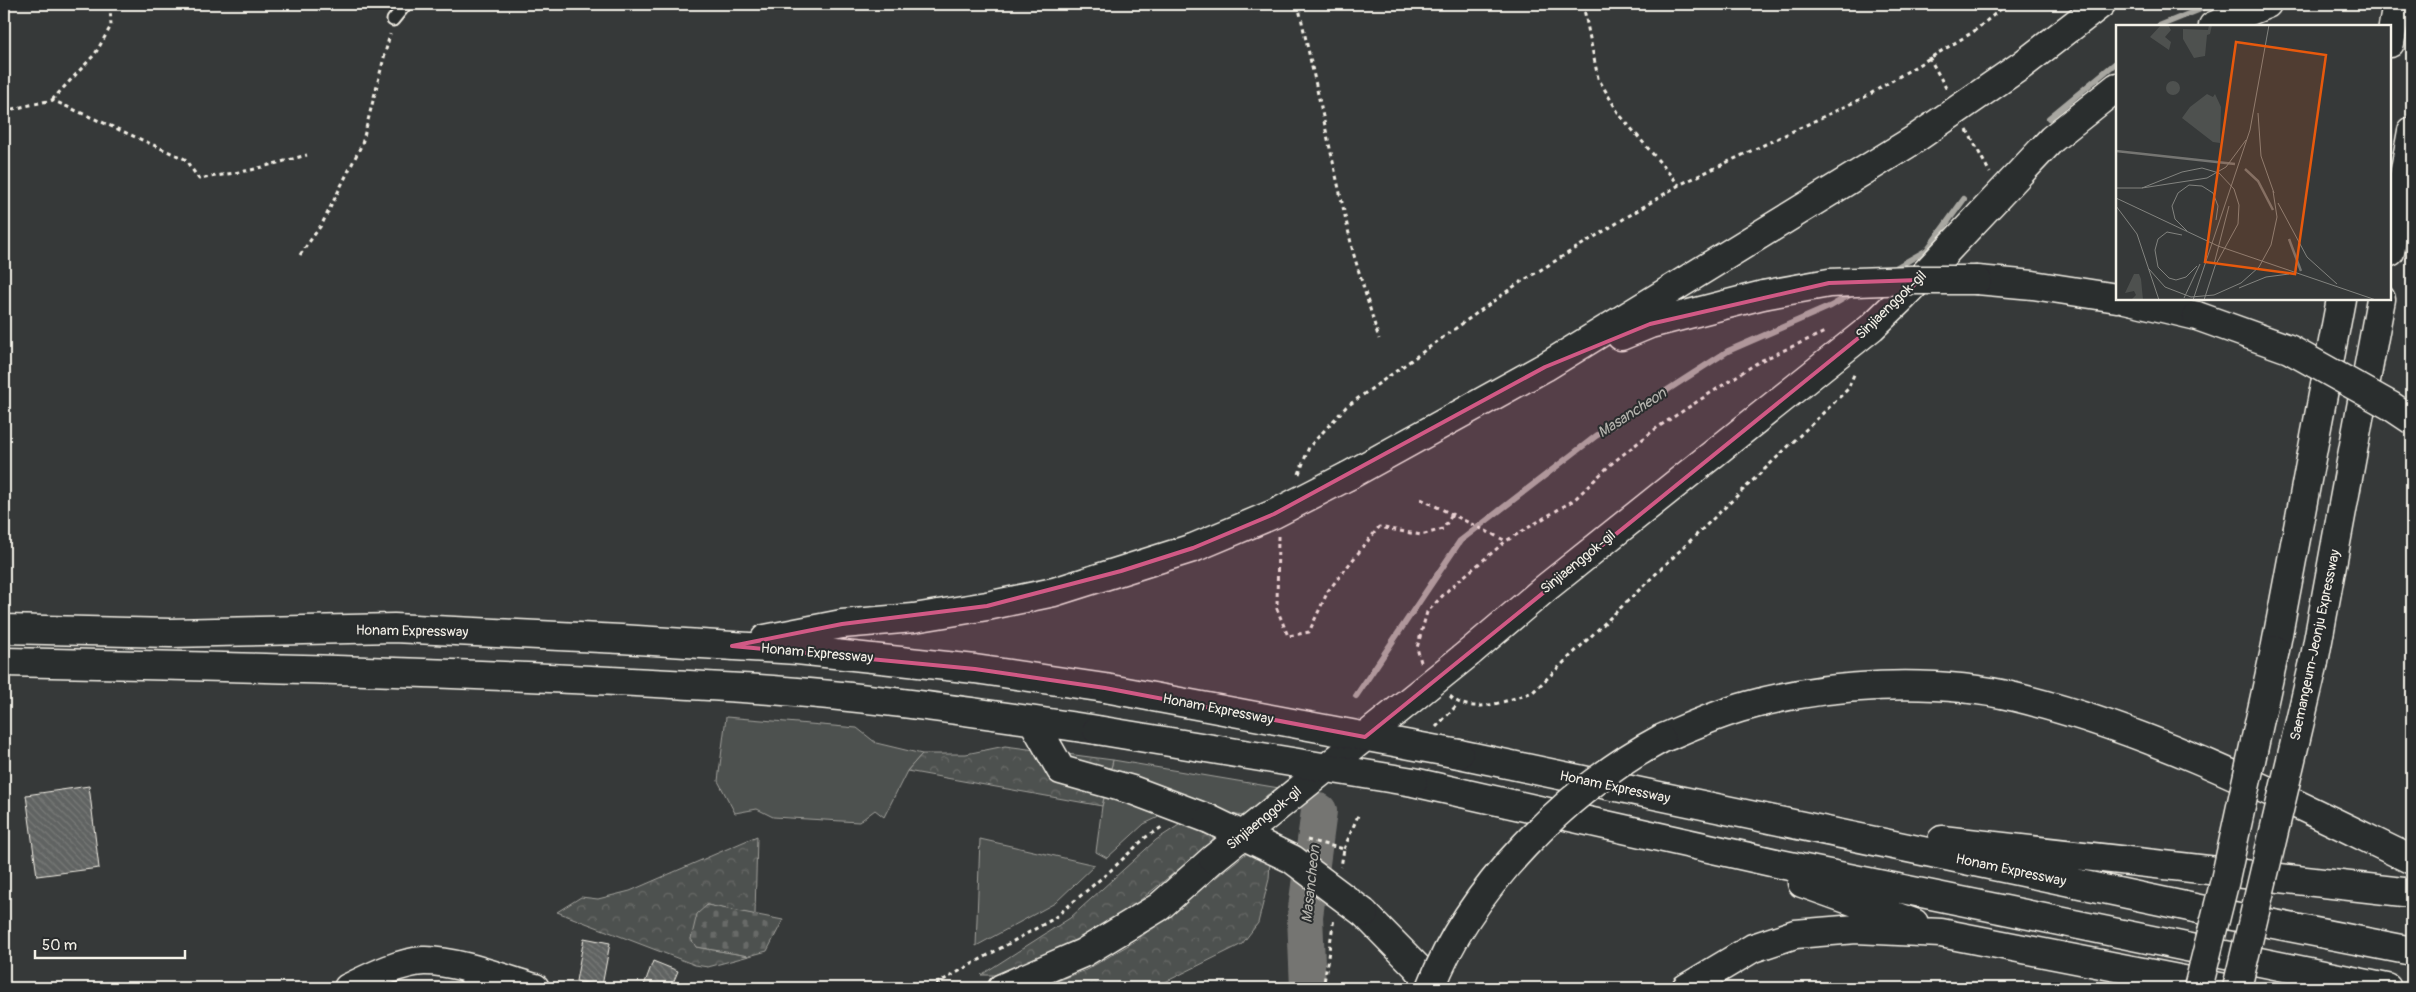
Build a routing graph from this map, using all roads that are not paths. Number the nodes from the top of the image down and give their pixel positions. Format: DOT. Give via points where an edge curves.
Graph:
graph roads {
  1 [pos="406,4"];
  2 [pos="2101,4"];
  3 [pos="2266,4"];
  4 [pos="2397,4"];
  5 [pos="393,20"];
  6 [pos="2215,25"];
  7 [pos="2391,37"];
  8 [pos="2116,87"];
  9 [pos="2412,131"];
  10 [pos="2391,246"];
  11 [pos="2116,298"];
  12 [pos="2129,300"];
  13 [pos="2341,300"];
  14 [pos="2381,300"];
  15 [pos="1545,367"];
  16 [pos="2412,420"];
  17 [pos="4,629"];
  18 [pos="732,646"];
  19 [pos="4,662"];
  20 [pos="1033,721"];
  21 [pos="1775,821"];
  22 [pos="1696,845"];
  23 [pos="2412,860"];
  24 [pos="2412,893"];
  25 [pos="1941,933"];
  26 [pos="2412,951"];
  27 [pos="467,978"];
  28 [pos="348,988"];
  29 [pos="535,988"];
  30 [pos="1002,988"];
  31 [pos="1432,988"];
  32 [pos="1686,988"];
  33 [pos="2198,988"];
  34 [pos="2225,988"];
  35 [pos="2237,988"];
  36 [pos="2387,988"];
  1 -- 5 [label="lane"];
  2 -- 15 [label="main road" via="2022,65 1912,141"];
  3 -- 6 [label="main road"];
  4 -- 7 [label="main road"];
  8 -- 30 [label="main road, Sinjiaenggok-gil, bridge" via="2052,139 1872,327 1547,587 1159,907 1083,953"];
  9 -- 10 [label="main road"];
  11 -- 15 [label="main road, bridge" via="1977,280 1829,283 1763,295 1650,324"];
  12 -- 16 [label="main road, bridge" via="2197,316 2289,349"];
  13 -- 33 [label="main road, bridge" via="2275,650"];
  14 -- 35 [label="main road, Saemangeum-Jeonju Expressway, bridge" via="2314,662"];
  15 -- 18 [label="main road, bridge" via="1348,476 1274,514 1193,548 1054,592 914,618 842,624"];
  17 -- 18 [label="main road, Honam Expressway" via="170,633 394,628"];
  18 -- 21 [label="main road, Honam Expressway, bridge" via="975,669 1104,688 1459,754"];
  19 -- 20 [label="main road" via="257,667 744,688 924,706"];
  20 -- 22 [label="main road, bridge" via="1413,782"];
  20 -- 31 [label="main road, bridge" via="1061,770 1132,790 1209,819 1292,859 1364,913 1417,967"];
  21 -- 24 [label="main road"];
  21 -- 26 [label="main road, Honam Expressway"];
  22 -- 25 [label="main road"];
  22 -- 36 [label="main road"];
  23 -- 31 [label="main road, bridge" via="2196,757 2014,697 1916,686 1856,688 1793,696 1709,718 1633,754 1589,787 1514,856 1484,893 1461,928"];
  25 -- 32 [label="main road" via="1856,929 1795,934 1753,948"];
  25 -- 34 [label="main road"];
  27 -- 28 [label="main road" via="424,961 385,970"];
  27 -- 29 [label="main road"];
}
